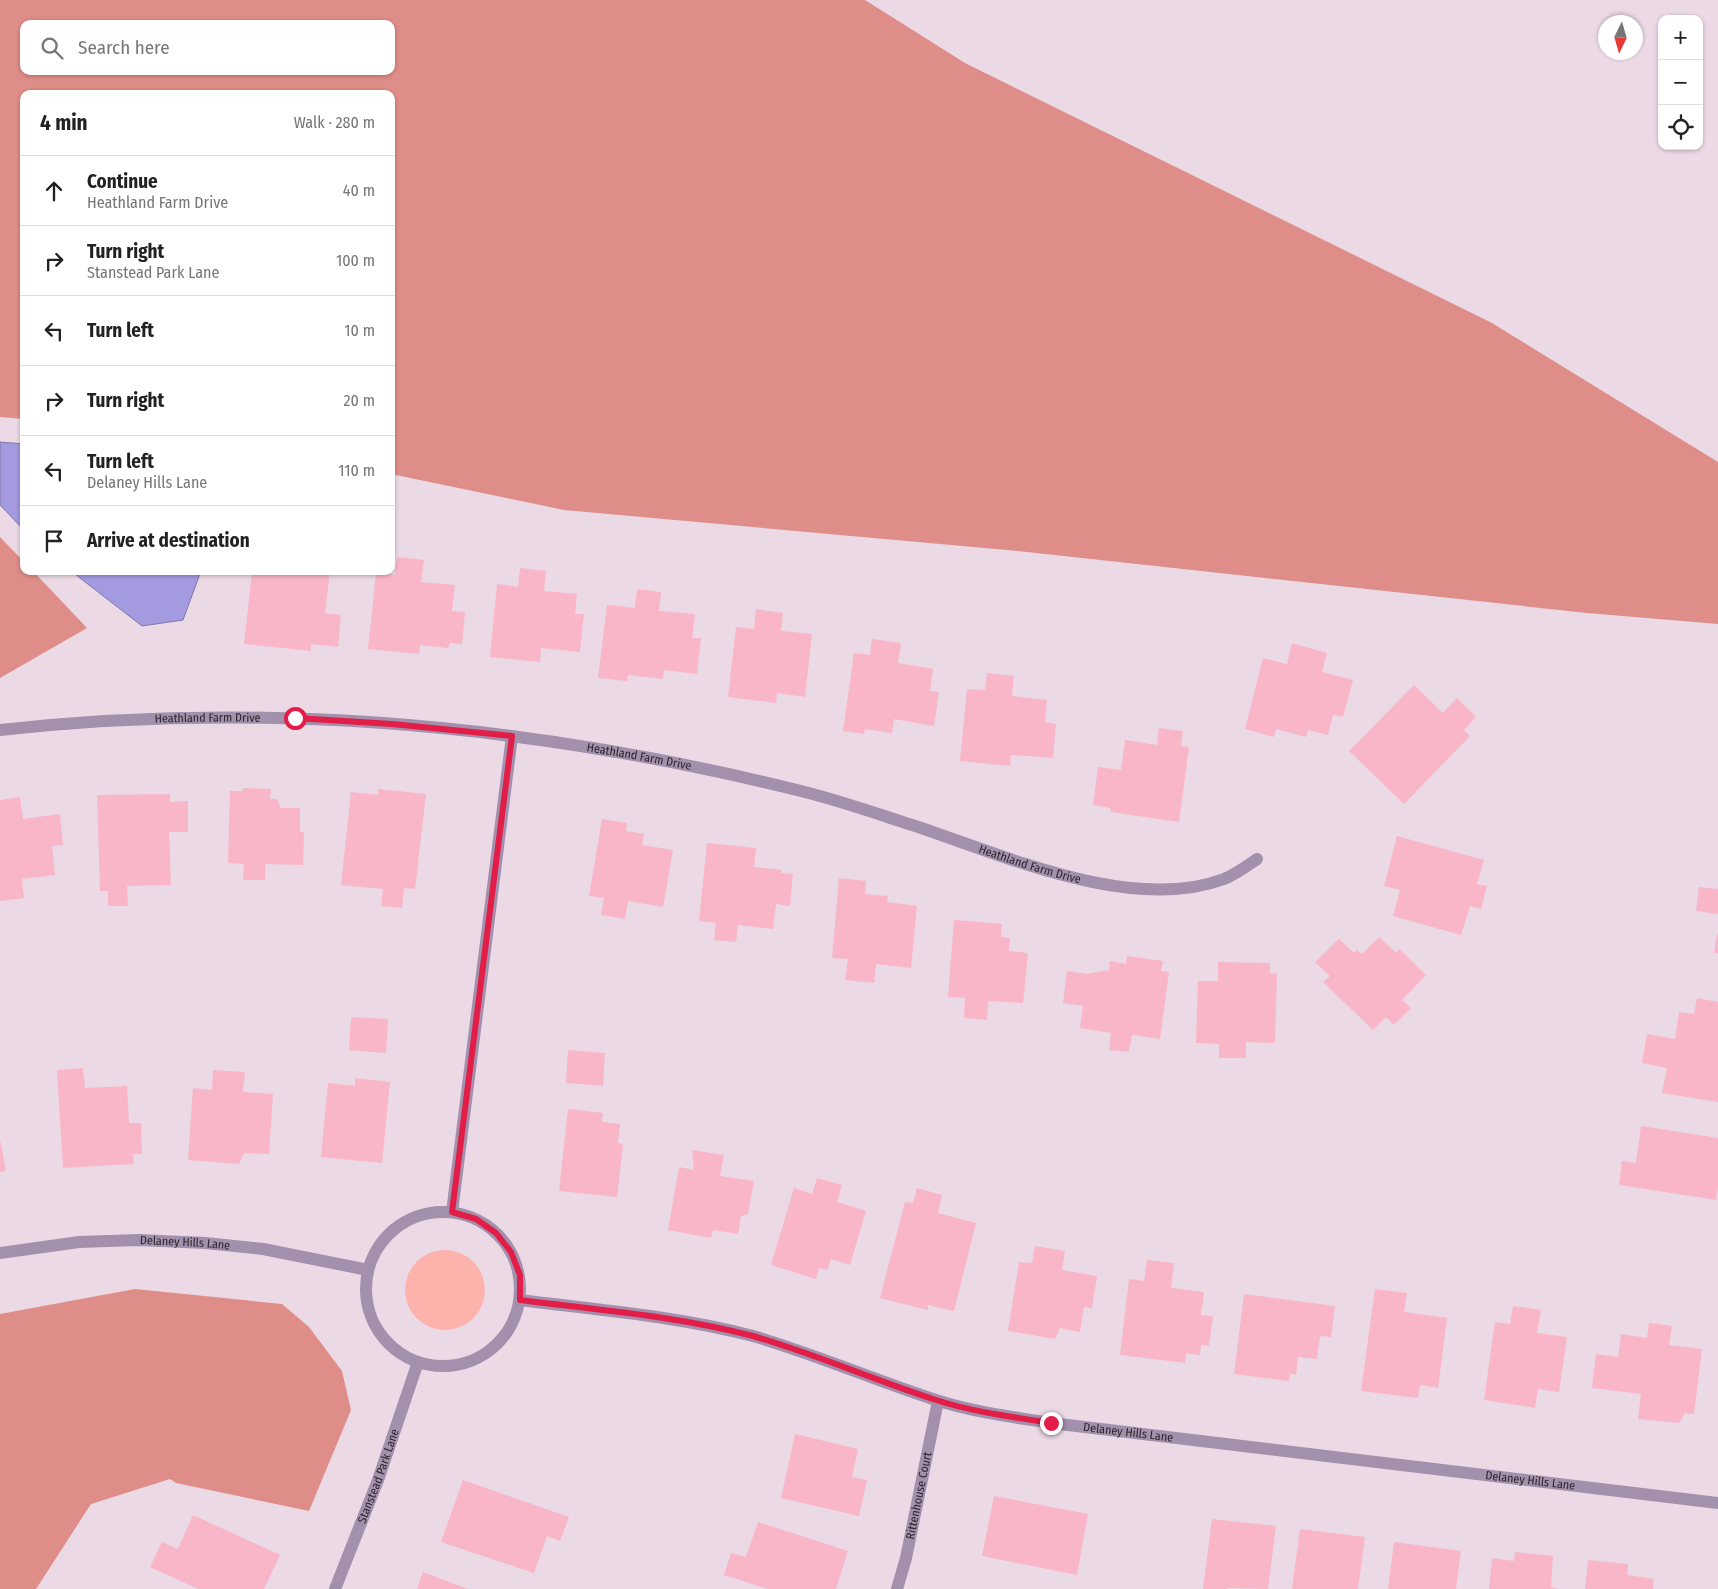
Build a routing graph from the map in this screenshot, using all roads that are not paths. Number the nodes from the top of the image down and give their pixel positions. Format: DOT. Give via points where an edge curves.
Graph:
graph roads {
  1 [pos="0,730"];
  2 [pos="512,736"];
  3 [pos="1257,859"];
  4 [pos="452,1212"];
  5 [pos="0,1253"];
  6 [pos="368,1270"];
  7 [pos="520,1300"];
  8 [pos="418,1362"];
  9 [pos="938,1401"];
  10 [pos="1718,1503"];
  11 [pos="335,1589"];
  12 [pos="898,1589"];
  1 -- 2 [label="street, Heathland Farm Drive" via="184,717 295,718"];
  2 -- 3 [label="street, Heathland Farm Drive" via="703,768 804,792 1046,870 1102,884 1151,890 1193,887 1226,878"];
  2 -- 4 [label="street"];
  4 -- 6 [label="street" via="430,1213 408,1220 390,1233 376,1250"];
  4 -- 7 [label="street" via="476,1219 496,1233 511,1252 520,1275"];
  5 -- 6 [label="street, Delaney Hills Lane" via="79,1242 139,1240 263,1249"];
  6 -- 8 [label="street" via="366,1293 370,1316 381,1336"];
  7 -- 8 [label="street" via="512,1326 495,1347 472,1361 445,1366"];
  7 -- 9 [label="street, Delaney Hills Lane" via="680,1320 752,1336"];
  8 -- 11 [label="street, Stanstead Park Lane" via="378,1480"];
  9 -- 10 [label="street, Delaney Hills Lane" via="1051,1423"];
  9 -- 12 [label="street, Rittenhouse Court"];
}
